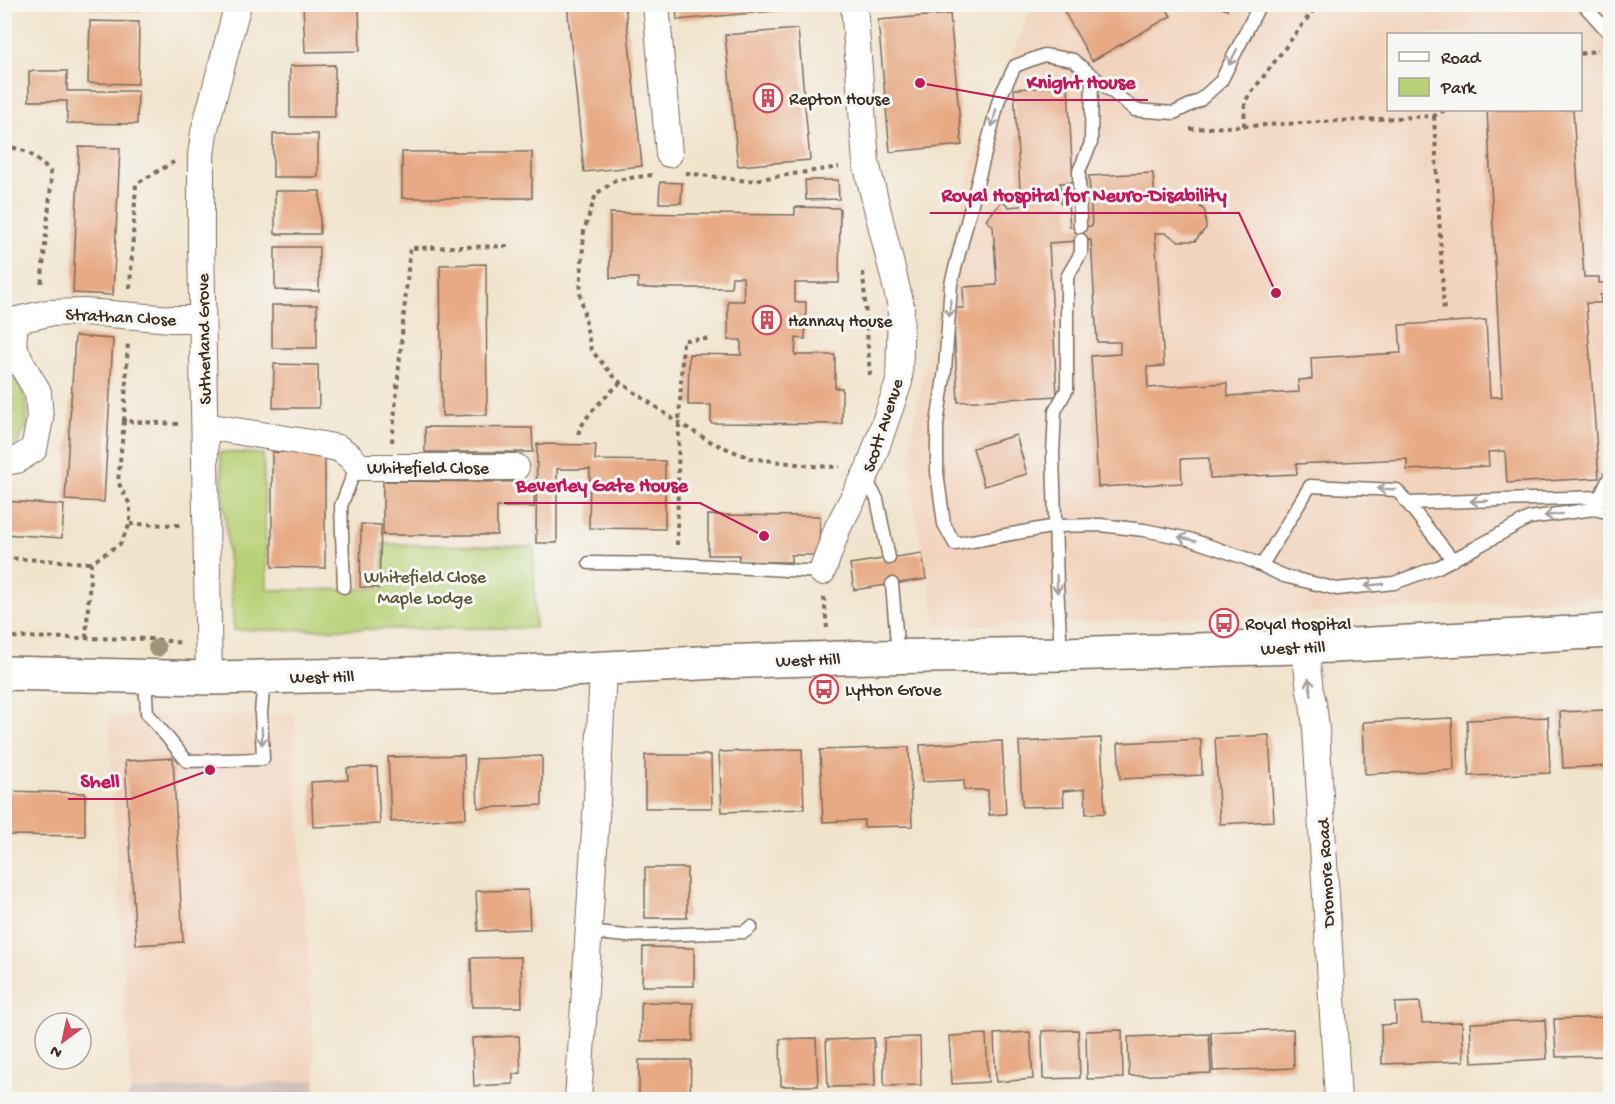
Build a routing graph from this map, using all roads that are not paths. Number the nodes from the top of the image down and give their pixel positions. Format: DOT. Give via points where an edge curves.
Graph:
graph roads {
  1 [pos="238,4"];
  2 [pos="656,4"];
  3 [pos="854,4"];
  4 [pos="1260,4"];
  5 [pos="1583,4"];
  6 [pos="1611,34"];
  7 [pos="1092,76"];
  8 [pos="671,167"];
  9 [pos="1080,227"];
  10 [pos="1080,240"];
  11 [pos="202,319"];
  12 [pos="10,322"];
  13 [pos="205,426"];
  14 [pos="4,462"];
  15 [pos="359,466"];
  16 [pos="516,467"];
  17 [pos="867,473"];
  18 [pos="1611,476"];
  19 [pos="1600,497"];
  20 [pos="1407,503"];
  21 [pos="1594,509"];
  22 [pos="1611,513"];
  23 [pos="1056,526"];
  24 [pos="889,558"];
  25 [pos="1453,560"];
  26 [pos="589,563"];
  27 [pos="1262,565"];
  28 [pos="822,572"];
  29 [pos="892,584"];
  30 [pos="344,587"];
  31 [pos="1611,631"];
  32 [pos="1305,647"];
  33 [pos="1061,654"];
  34 [pos="898,656"];
  35 [pos="603,669"];
  36 [pos="4,673"];
  37 [pos="145,678"];
  38 [pos="209,678"];
  39 [pos="264,678"];
  40 [pos="751,927"];
  41 [pos="588,932"];
  42 [pos="578,1100"];
  43 [pos="1338,1100"];
  1 -- 11 [label="street, Sutherland Grove" via="201,156"];
  2 -- 8 [label="street"];
  3 -- 17 [label="street, Scott Avenue" via="866,163 901,306 898,382"];
  4 -- 7 [label="lane, one-way" via="1221,81 1200,100 1174,113 1135,110"];
  5 -- 6 [label="lane"];
  7 -- 9 [label="lane" via="1091,143 1079,171"];
  7 -- 23 [label="lane, one-way" via="1073,60 1044,55 1014,66 999,99 951,284 937,424 937,472 944,524 955,544"];
  10 -- 23 [label="lane" via="1081,253 1066,277 1067,389 1055,411 1053,454"];
  11 -- 12 [label="street, Strathan Close" via="85,312 48,313"];
  11 -- 13 [label="street, Sutherland Grove"];
  12 -- 14 [label="street" via="14,345 38,392 40,419 34,450"];
  13 -- 15 [label="street, Whitefield Close" via="338,448"];
  13 -- 38 [label="street, Sutherland Grove"];
  15 -- 16 [label="street, Whitefield Close"];
  15 -- 30 [label="lane" via="341,506"];
  17 -- 24 [label="lane" via="877,499"];
  17 -- 28 [label="street, Scott Avenue" via="838,527"];
  18 -- 19 [label="lane"];
  19 -- 20 [label="lane, one-way"];
  19 -- 21 [label="lane"];
  20 -- 25 [label="lane"];
  20 -- 27 [label="lane, one-way" via="1397,490 1310,486"];
  21 -- 22 [label="lane"];
  21 -- 25 [label="lane, one-way" via="1528,518"];
  27 -- 23 [label="lane, one-way" via="1189,539 1144,530"];
  23 -- 33 [label="lane, one-way"];
  25 -- 27 [label="lane, one-way" via="1394,583 1336,589 1284,576"];
  26 -- 28 [label="lane"];
  29 -- 34 [label="lane"];
  31 -- 32 [label="highway, West Hill"];
  32 -- 33 [label="highway, West Hill"];
  43 -- 32 [label="street, Dromore Road, one-way" via="1316,728"];
  33 -- 34 [label="highway, West Hill"];
  34 -- 35 [label="highway, West Hill"];
  35 -- 39 [label="highway, West Hill"];
  35 -- 41 [label="street"];
  36 -- 37 [label="highway, West Hill"];
  37 -- 38 [label="highway, West Hill"];
  39 -- 37 [label="lane, one-way" via="262,759 188,761 147,713"];
  38 -- 39 [label="highway, West Hill"];
  40 -- 41 [label="lane" via="744,932 626,936"];
  41 -- 42 [label="street"];
}
